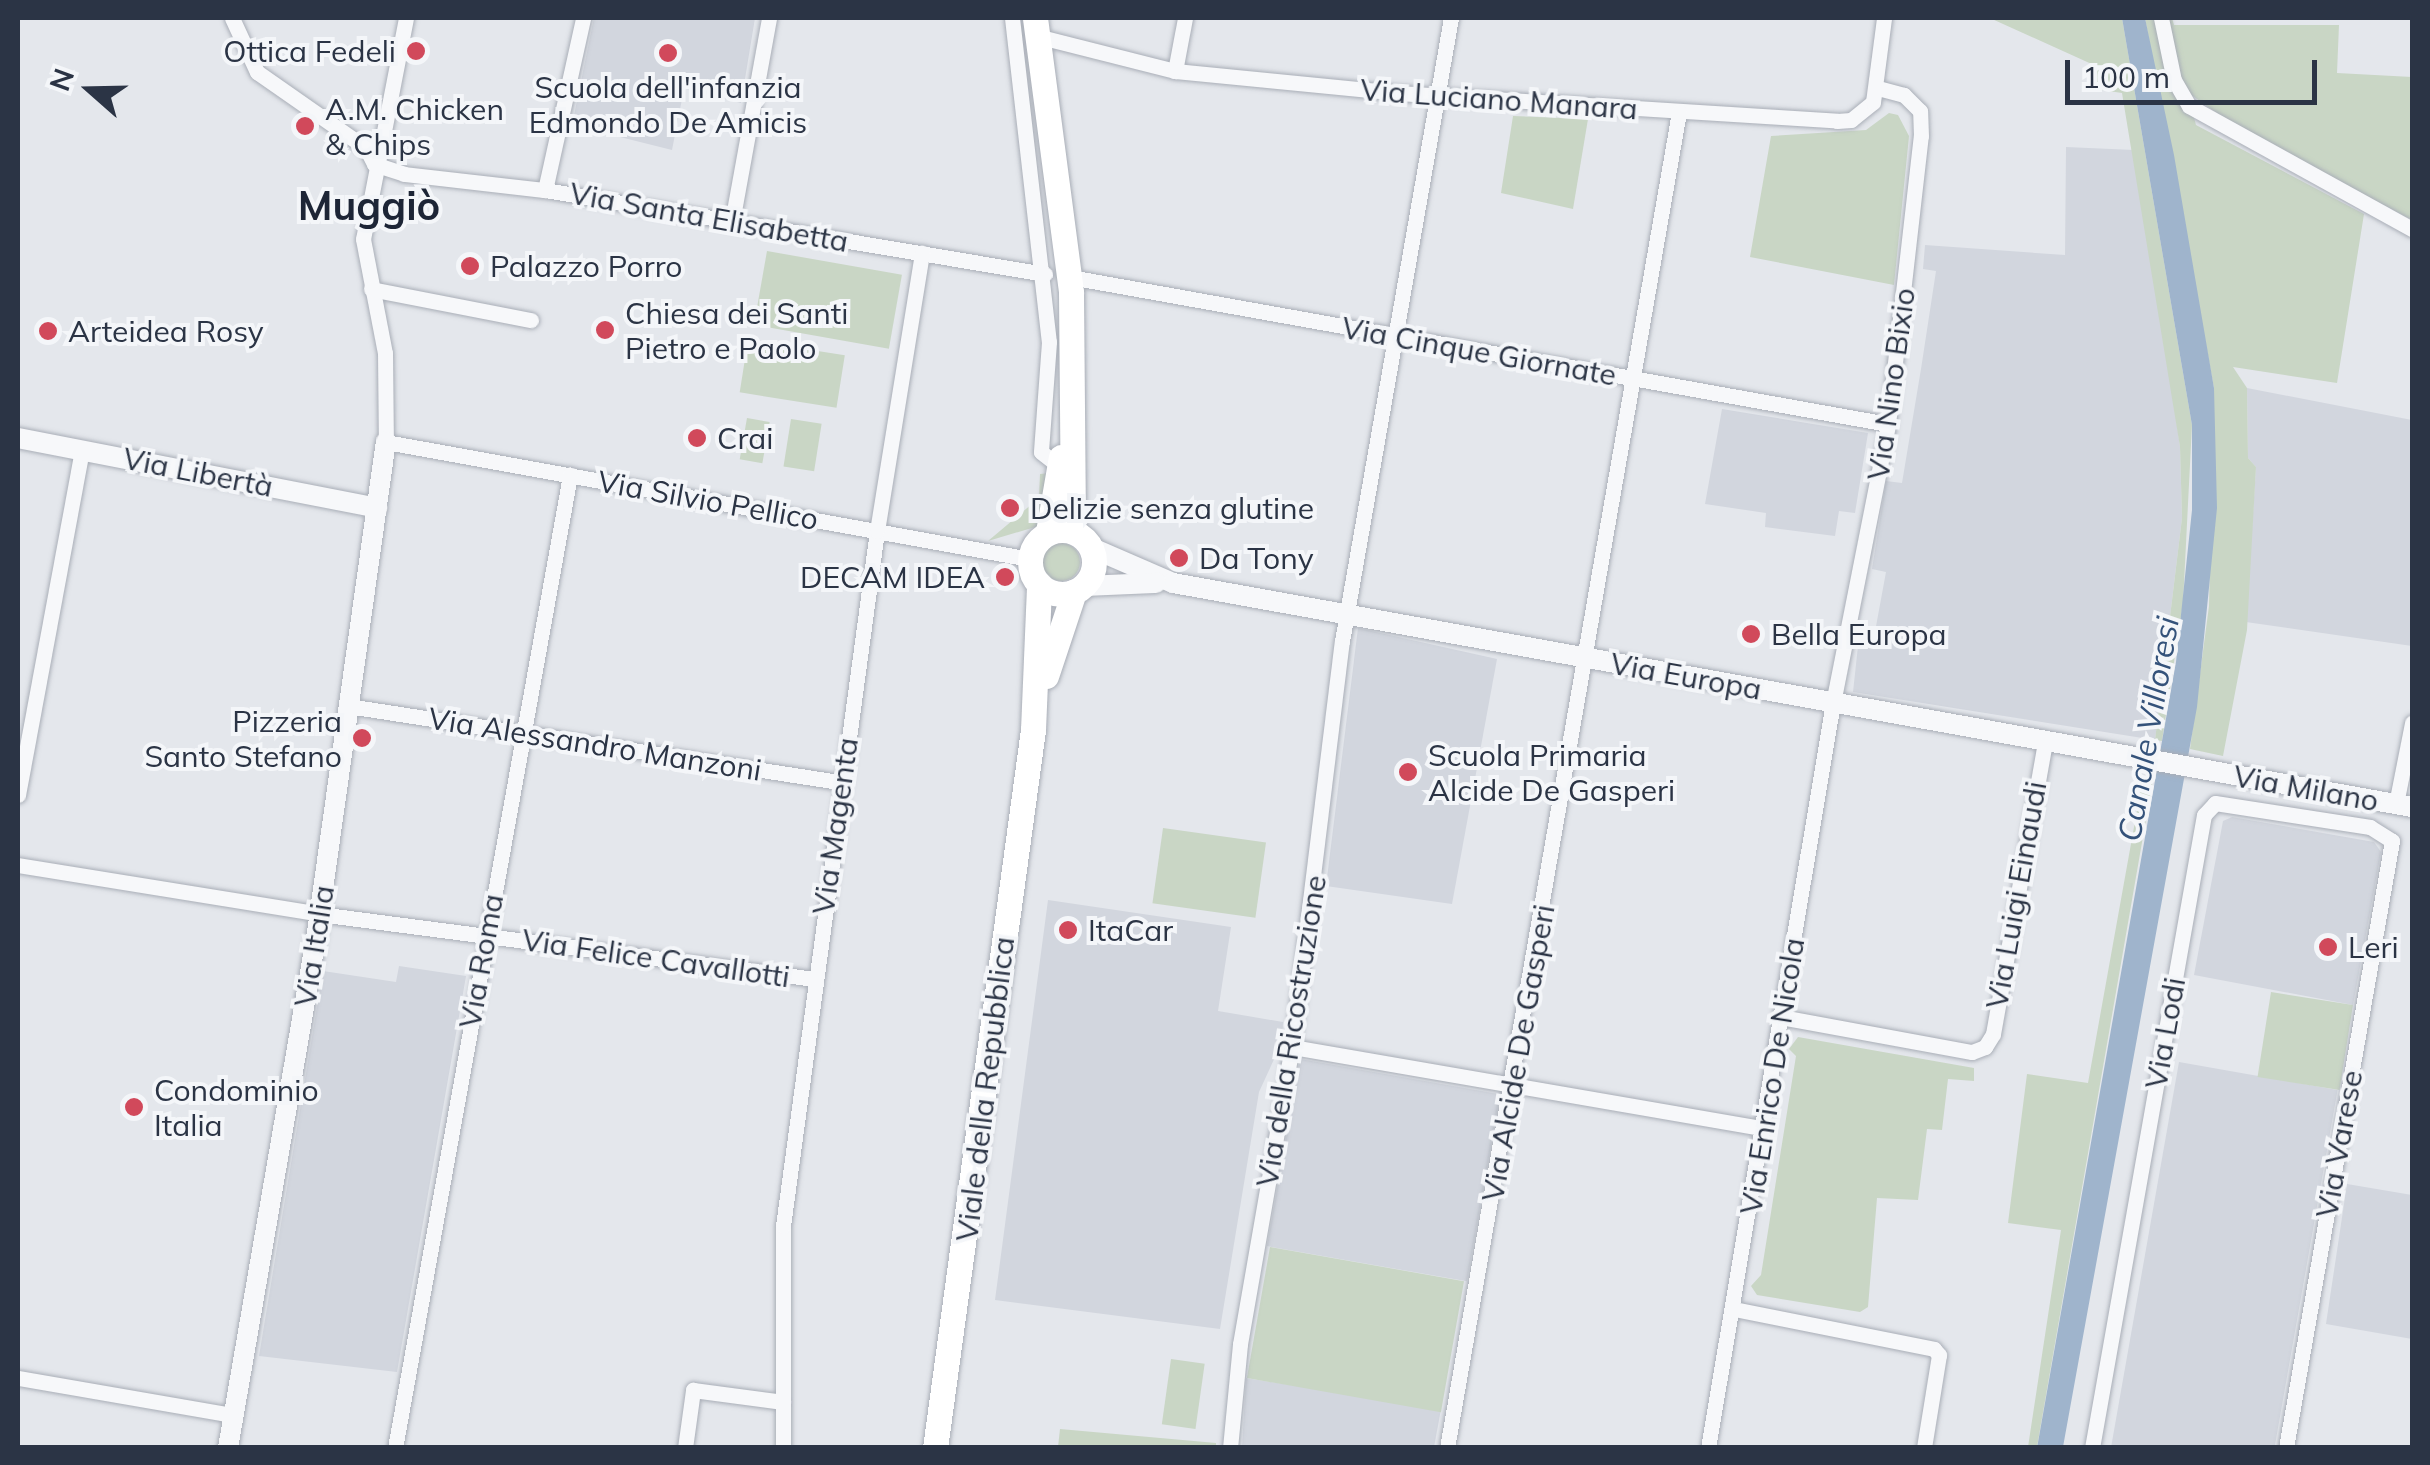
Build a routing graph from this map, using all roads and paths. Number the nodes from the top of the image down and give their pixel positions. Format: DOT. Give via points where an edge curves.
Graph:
graph roads {
  1 [pos="232,18"];
  2 [pos="406,18"];
  3 [pos="583,18"];
  4 [pos="768,18"];
  5 [pos="1012,18"];
  6 [pos="1185,18"];
  7 [pos="1450,18"];
  8 [pos="1884,18"];
  9 [pos="2162,18"];
  10 [pos="1036,27"];
  11 [pos="1175,71"];
  12 [pos="1878,88"];
  13 [pos="1438,96"];
  14 [pos="1679,112"];
  15 [pos="374,164"];
  16 [pos="544,190"];
  17 [pos="732,222"];
  18 [pos="2412,229"];
  19 [pos="922,253"];
  20 [pos="1057,276"];
  21 [pos="371,289"];
  22 [pos="531,320"];
  23 [pos="1397,337"];
  24 [pos="1071,353"];
  25 [pos="1632,378"];
  26 [pos="1888,424"];
  27 [pos="18,438"];
  28 [pos="386,442"];
  29 [pos="82,450"];
  30 [pos="1060,467"];
  31 [pos="570,475"];
  32 [pos="377,508"];
  33 [pos="877,531"];
  34 [pos="1071,537"];
  35 [pos="1030,558"];
  36 [pos="1173,582"];
  37 [pos="1038,584"];
  38 [pos="1079,589"];
  39 [pos="1346,614"];
  40 [pos="1585,658"];
  41 [pos="1833,703"];
  42 [pos="348,706"];
  43 [pos="2412,723"];
  44 [pos="1033,730"];
  45 [pos="522,733"];
  46 [pos="2044,742"];
  47 [pos="2197,768"];
  48 [pos="841,782"];
  49 [pos="18,795"];
  50 [pos="2404,806"];
  51 [pos="2392,842"];
  52 [pos="18,865"];
  53 [pos="320,914"];
  54 [pos="486,936"];
  55 [pos="815,980"];
  56 [pos="1782,1018"];
  57 [pos="1292,1047"];
  58 [pos="1512,1086"];
  59 [pos="1763,1128"];
  60 [pos="1734,1309"];
  61 [pos="18,1378"];
  62 [pos="783,1402"];
  63 [pos="233,1414"];
  64 [pos="228,1448"];
  65 [pos="395,1448"];
  66 [pos="684,1448"];
  67 [pos="783,1448"];
  68 [pos="935,1448"];
  69 [pos="1230,1448"];
  70 [pos="1447,1448"];
  71 [pos="1708,1448"];
  72 [pos="1924,1448"];
  73 [pos="2092,1448"];
  74 [pos="2286,1448"];
  1 -- 15 [label="street" via="257,72 366,148"];
  2 -- 15 [label="street"];
  3 -- 16 [label="street"];
  4 -- 17 [label="street"];
  5 -- 20 [label="street"];
  6 -- 11 [label="street"];
  7 -- 13 [label="street, Via della Ricostruzione"];
  8 -- 12 [label="street"];
  9 -- 18 [label="street" via="2174,80 2189,106"];
  10 -- 11 [label="street, Via Luciano Manara"];
  10 -- 20 [label="main road"];
  11 -- 13 [label="street, Via Luciano Manara"];
  12 -- 14 [label="street, Via Luciano Manara" via="1852,120"];
  12 -- 26 [label="street, Via Nino Bixio" via="1904,95 1920,111 1921,136"];
  13 -- 14 [label="street, Via Luciano Manara"];
  13 -- 23 [label="street, Via della Ricostruzione"];
  14 -- 25 [label="street, Via Alcide De Gasperi"];
  15 -- 16 [label="street, Via Santa Elisabetta" via="404,174"];
  15 -- 21 [label="street" via="363,239"];
  16 -- 17 [label="street, Via Santa Elisabetta"];
  17 -- 19 [label="street, Via Santa Elisabetta"];
  19 -- 20 [label="street, Via Santa Elisabetta"];
  19 -- 33 [label="street, Via Magenta"];
  20 -- 23 [label="street, Via Cinque Giornate"];
  20 -- 24 [label="main road"];
  20 -- 30 [label="street" via="1040,452"];
  21 -- 22 [label="street"];
  21 -- 28 [label="street" via="385,352"];
  23 -- 25 [label="street, Via Cinque Giornate"];
  23 -- 39 [label="street, Via della Ricostruzione"];
  24 -- 30 [label="main road"];
  24 -- 34 [label="main road"];
  25 -- 26 [label="street, Via Cinque Giornate"];
  25 -- 40 [label="street, Via Alcide De Gasperi"];
  26 -- 41 [label="street, Via Nino Bixio"];
  27 -- 29 [label="street, Via Libertà"];
  28 -- 31 [label="street, Via Silvio Pellico"];
  28 -- 32 [label="street, Via Italia"];
  29 -- 32 [label="street, Via Libertà"];
  29 -- 49 [label="street"];
  30 -- 34 [label="main road"];
  31 -- 33 [label="street, Via Silvio Pellico"];
  31 -- 45 [label="street, Via Roma"];
  32 -- 42 [label="street, Via Italia"];
  33 -- 35 [label="street, Via Silvio Pellico"];
  33 -- 48 [label="street, Via Magenta"];
  34 -- 35 [label="main road"];
  34 -- 36 [label="street, Via Europa"];
  34 -- 38 [label="main road" via="1094,569"];
  35 -- 37 [label="main road"];
  36 -- 38 [label="street, Via Europa"];
  36 -- 39 [label="street, Via Europa"];
  37 -- 38 [label="main road" via="1055,593"];
  37 -- 44 [label="main road, Viale della Repubblica"];
  38 -- 44 [label="main road, Viale della Repubblica"];
  39 -- 40 [label="street, Via Europa"];
  39 -- 57 [label="street, Via della Ricostruzione"];
  40 -- 41 [label="street, Via Europa"];
  40 -- 58 [label="street, Via Alcide De Gasperi"];
  41 -- 46 [label="street, Via Europa"];
  41 -- 56 [label="street, Via Enrico De Nicola"];
  42 -- 45 [label="street, Via Alessandro Manzoni"];
  42 -- 53 [label="street, Via Italia"];
  43 -- 50 [label="street"];
  44 -- 68 [label="main road, Viale della Repubblica"];
  45 -- 48 [label="street, Via Alessandro Manzoni"];
  45 -- 54 [label="street, Via Roma"];
  46 -- 47 [label="street, Via Europa"];
  46 -- 56 [label="street, Via Luigi Einaudi" via="1985,1047 1972,1052"];
  47 -- 50 [label="street, Via Milano"];
  48 -- 55 [label="street, Via Magenta"];
  51 -- 73 [label="street, Via Lodi" via="2370,827 2228,804 2216,803 2204,814"];
  51 -- 74 [label="street, Via Varese"];
  52 -- 53 [label="street, Via Felice Cavallotti"];
  53 -- 54 [label="street, Via Felice Cavallotti"];
  53 -- 63 [label="street, Via Italia"];
  54 -- 55 [label="street, Via Felice Cavallotti"];
  54 -- 65 [label="street, Via Roma"];
  55 -- 62 [label="street, Via Magenta" via="783,1226"];
  56 -- 59 [label="street, Via Enrico De Nicola"];
  57 -- 58 [label="street"];
  57 -- 69 [label="street, Via della Ricostruzione" via="1240,1344"];
  58 -- 59 [label="street"];
  58 -- 70 [label="street, Via Alcide De Gasperi"];
  59 -- 60 [label="street, Via Enrico De Nicola"];
  60 -- 71 [label="street, Via Enrico De Nicola"];
  60 -- 72 [label="street" via="1939,1355"];
  61 -- 63 [label="street"];
  62 -- 66 [label="street" via="693,1390"];
  62 -- 67 [label="street, Via Magenta"];
  63 -- 64 [label="street, Via Italia"];
}
